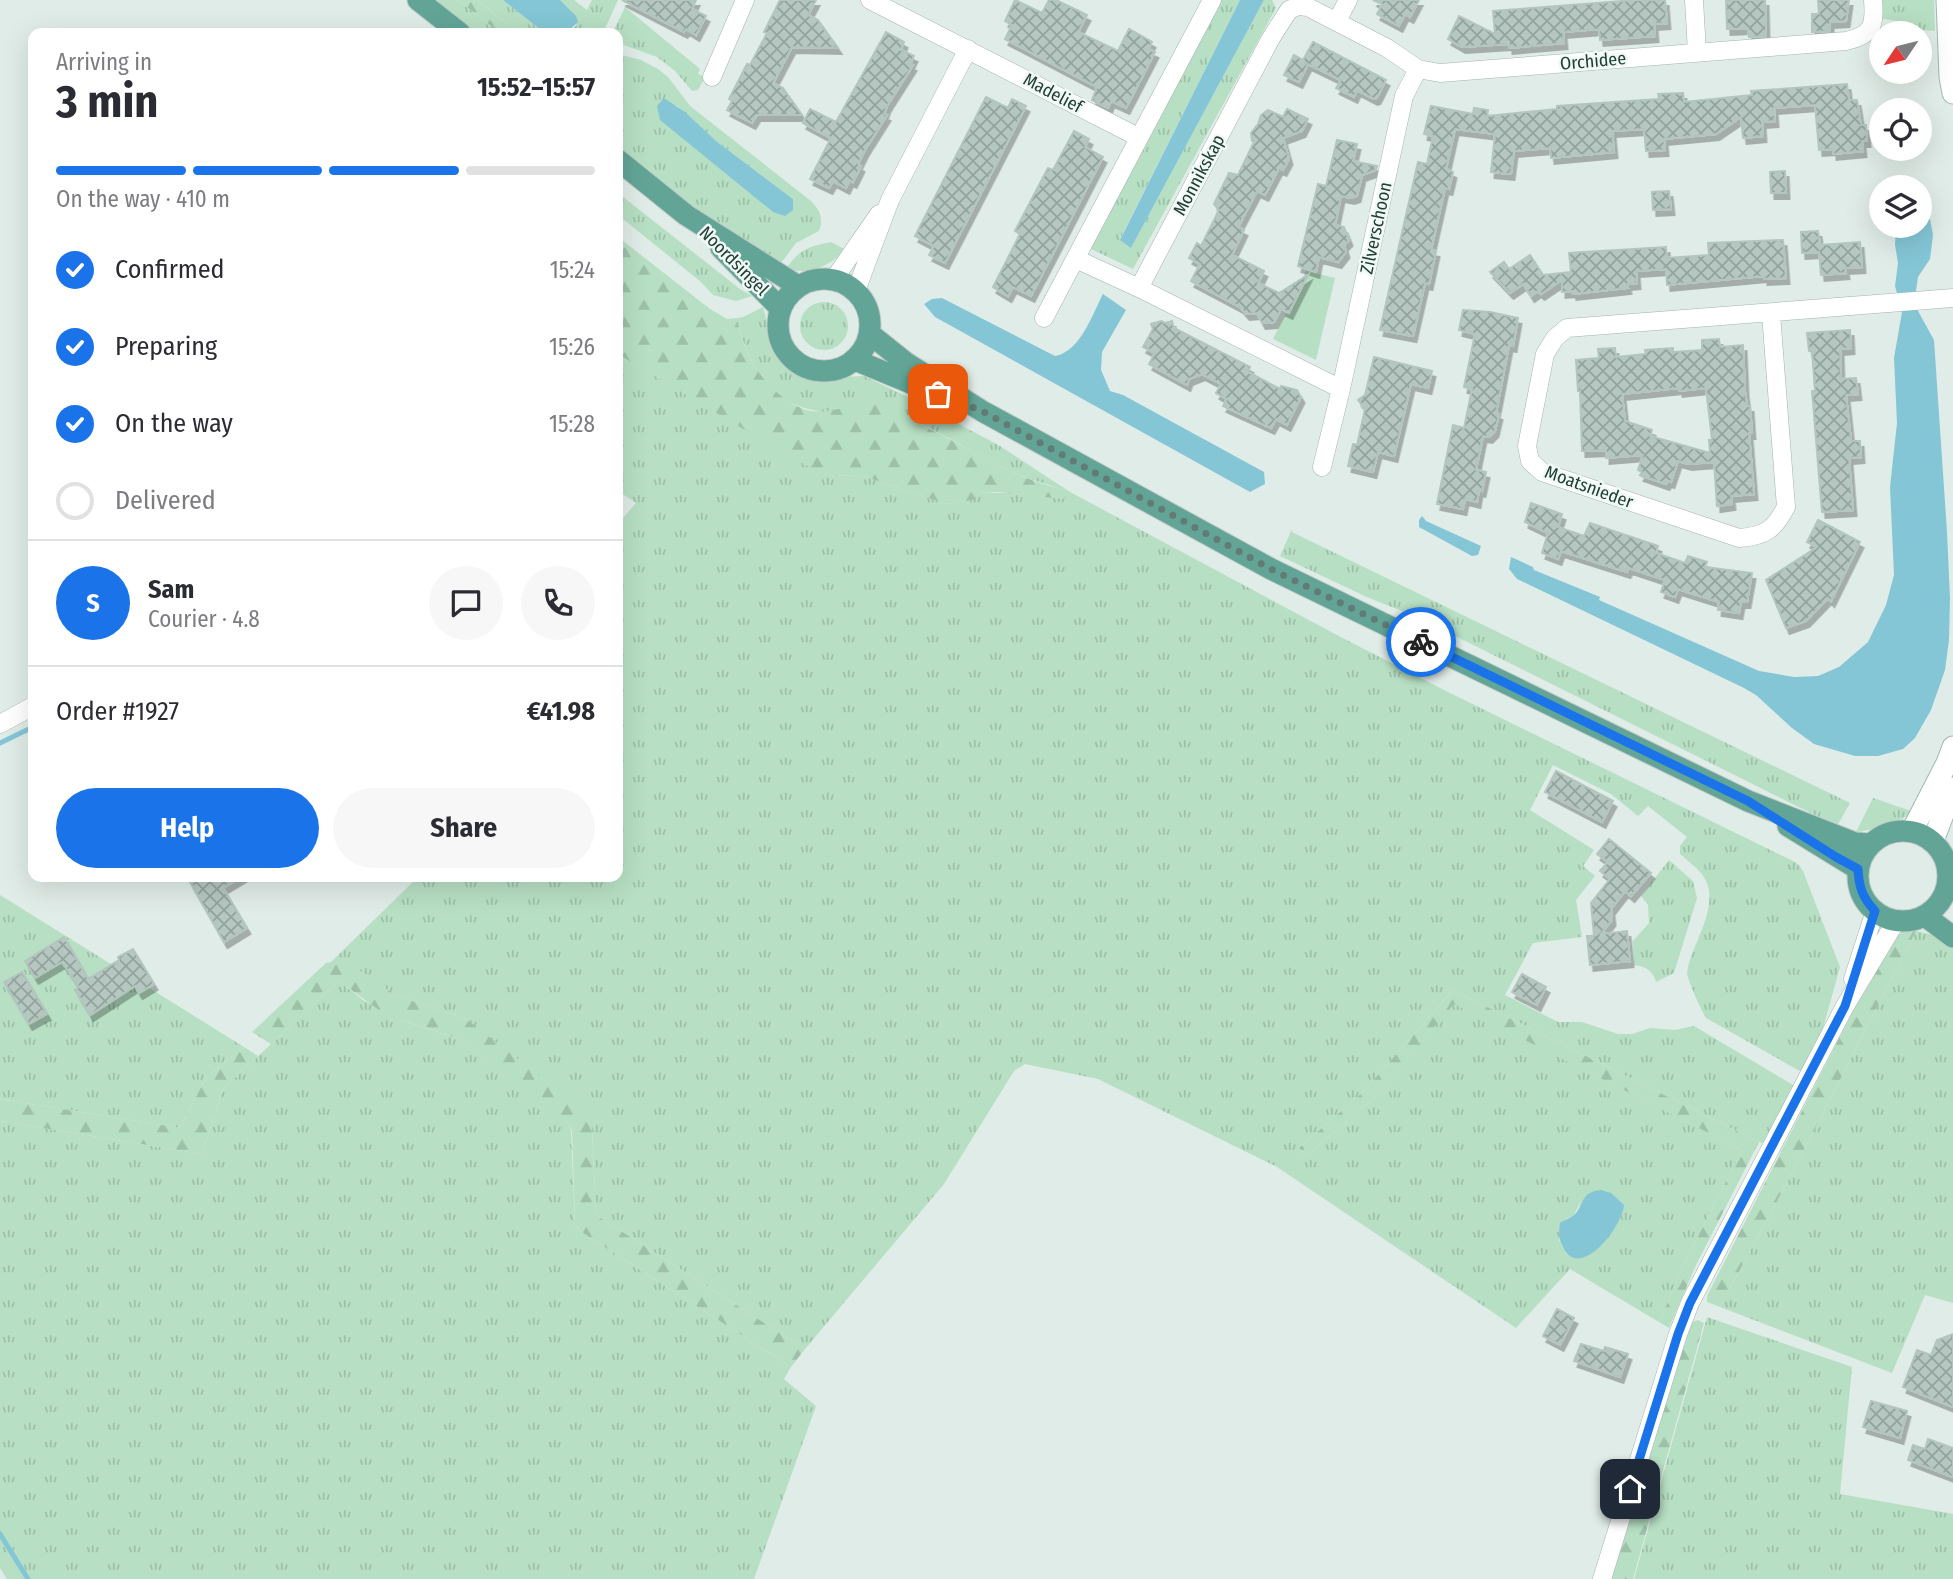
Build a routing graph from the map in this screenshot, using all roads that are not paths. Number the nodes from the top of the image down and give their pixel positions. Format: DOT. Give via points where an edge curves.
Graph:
graph roads {
  1 [pos="418,0"];
  2 [pos="745,0"];
  3 [pos="870,0"];
  4 [pos="1212,0"];
  5 [pos="1348,0"];
  6 [pos="1694,0"];
  7 [pos="1873,0"];
  8 [pos="1947,0"];
  9 [pos="1298,6"];
  10 [pos="1337,21"];
  11 [pos="454,28"];
  12 [pos="968,49"];
  13 [pos="1697,52"];
  14 [pos="1418,69"];
  15 [pos="712,76"];
  16 [pos="1953,93"];
  17 [pos="1138,138"];
  18 [pos="623,164"];
  19 [pos="890,200"];
  20 [pos="687,215"];
  21 [pos="1076,259"];
  22 [pos="834,279"];
  23 [pos="798,286"];
  24 [pos="1139,288"];
  25 [pos="856,291"];
  26 [pos="1946,299"];
  27 [pos="781,309"];
  28 [pos="1771,314"];
  29 [pos="1044,318"];
  30 [pos="870,334"];
  31 [pos="855,360"];
  32 [pos="1341,389"];
  33 [pos="982,411"];
  34 [pos="1322,467"];
  35 [pos="28,709"];
  36 [pos="0,724"];
  37 [pos="1953,747"];
  38 [pos="1953,788"];
  39 [pos="1748,801"];
  40 [pos="1912,831"];
  41 [pos="1933,841"];
  42 [pos="1871,844"];
  43 [pos="1858,869"];
  44 [pos="1949,901"];
  45 [pos="1875,911"];
  46 [pos="1925,916"];
  47 [pos="1896,921"];
  48 [pos="1953,937"];
  49 [pos="1845,1006"];
  50 [pos="1602,1579"];
  1 -- 11 [label="main road"];
  2 -- 15 [label="street"];
  3 -- 12 [label="street, Madelief"];
  4 -- 17 [label="street"];
  5 -- 10 [label="street"];
  6 -- 13 [label="street"];
  7 -- 13 [label="street, Orchidee" via="1874,24 1857,39"];
  8 -- 16 [label="main road"];
  9 -- 10 [label="street, Orchidee"];
  9 -- 24 [label="street, Monnikskap" via="1289,10 1271,38"];
  10 -- 14 [label="street, Orchidee"];
  12 -- 17 [label="street, Madelief"];
  12 -- 19 [label="street"];
  13 -- 14 [label="street, Orchidee" via="1462,73"];
  14 -- 32 [label="street, Zilverschoon" via="1404,96"];
  17 -- 21 [label="street"];
  18 -- 20 [label="main road, Noordsingel"];
  19 -- 22 [label="street"];
  19 -- 25 [label="street"];
  20 -- 23 [label="main road, Noordsingel"];
  20 -- 27 [label="main road, Noordsingel"];
  21 -- 24 [label="street"];
  21 -- 29 [label="street"];
  22 -- 23 [label="main road"];
  22 -- 25 [label="main road"];
  23 -- 27 [label="main road"];
  24 -- 32 [label="street"];
  25 -- 30 [label="main road" via="865,302"];
  26 -- 28 [label="street, Moatsnieder"];
  27 -- 31 [label="main road" via="778,327 791,358 806,368 825,372"];
  28 -- 28 [label="street, Moatsnieder" via="1567,328 1545,354 1527,446 1530,461 1542,472 1739,538 1757,536 1776,525 1786,507"];
  30 -- 31 [label="main road"];
  30 -- 33 [label="main road"];
  31 -- 33 [label="main road"];
  32 -- 34 [label="street, Zilverschoon"];
  33 -- 39 [label="main road" via="1271,569"];
  35 -- 36 [label="street"];
  37 -- 40 [label="main road"];
  38 -- 41 [label="main road"];
  39 -- 42 [label="main road" via="1855,843"];
  39 -- 43 [label="main road"];
  40 -- 41 [label="main road"];
  40 -- 42 [label="main road" via="1886,833"];
  41 -- 44 [label="main road" via="1948,867"];
  42 -- 43 [label="main road"];
  43 -- 45 [label="main road" via="1859,888"];
  44 -- 46 [label="main road"];
  45 -- 47 [label="main road"];
  45 -- 49 [label="street"];
  46 -- 47 [label="main road"];
  46 -- 48 [label="main road"];
  47 -- 49 [label="street"];
  49 -- 50 [label="street" via="1690,1303"];
}
